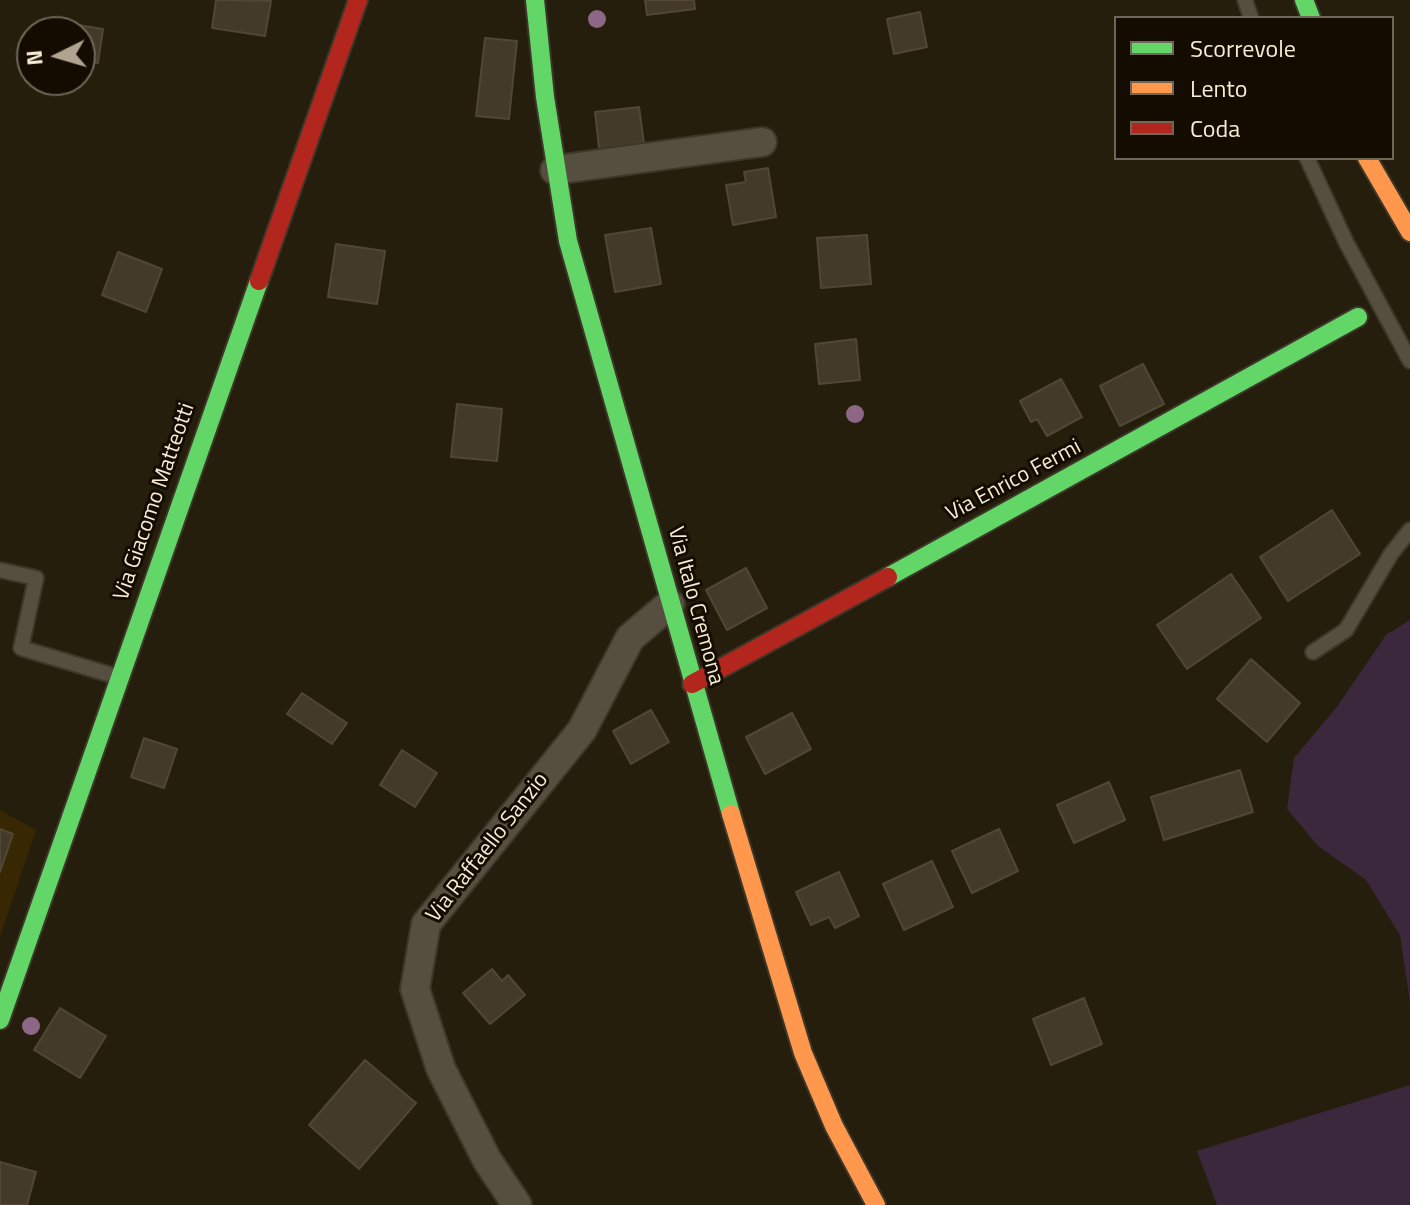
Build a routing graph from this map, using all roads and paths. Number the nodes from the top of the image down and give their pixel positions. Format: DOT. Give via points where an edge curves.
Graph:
graph roads {
  1 [pos="358,0"];
  2 [pos="535,0"];
  3 [pos="762,142"];
  4 [pos="1308,160"];
  5 [pos="1368,160"];
  6 [pos="555,170"];
  7 [pos="1410,232"];
  8 [pos="1358,317"];
  9 [pos="1410,361"];
  10 [pos="1410,530"];
  11 [pos="0,570"];
  12 [pos="670,604"];
  13 [pos="1313,652"];
  14 [pos="120,677"];
  15 [pos="692,684"];
  16 [pos="0,1020"];
  17 [pos="517,1205"];
  18 [pos="876,1205"];
  1 -- 14 [label="street, Via Giacomo Matteotti"];
  2 -- 6 [label="street, Via Italo Cremona"];
  3 -- 6 [label="street"];
  4 -- 9 [label="lane"];
  5 -- 7 [label="street"];
  6 -- 12 [label="street, Via Italo Cremona" via="568,241"];
  8 -- 15 [label="street, Via Enrico Fermi"];
  10 -- 13 [label="lane" via="1346,630"];
  11 -- 14 [label="lane" via="36,578 21,648"];
  12 -- 15 [label="street, Via Italo Cremona"];
  12 -- 17 [label="street, Via Raffaello Sanzio" via="630,638 582,730 426,924 415,989 419,1002 441,1069 487,1160"];
  14 -- 16 [label="street, Via Giacomo Matteotti"];
  15 -- 18 [label="street, Via Italo Cremona" via="803,1053"];
}
